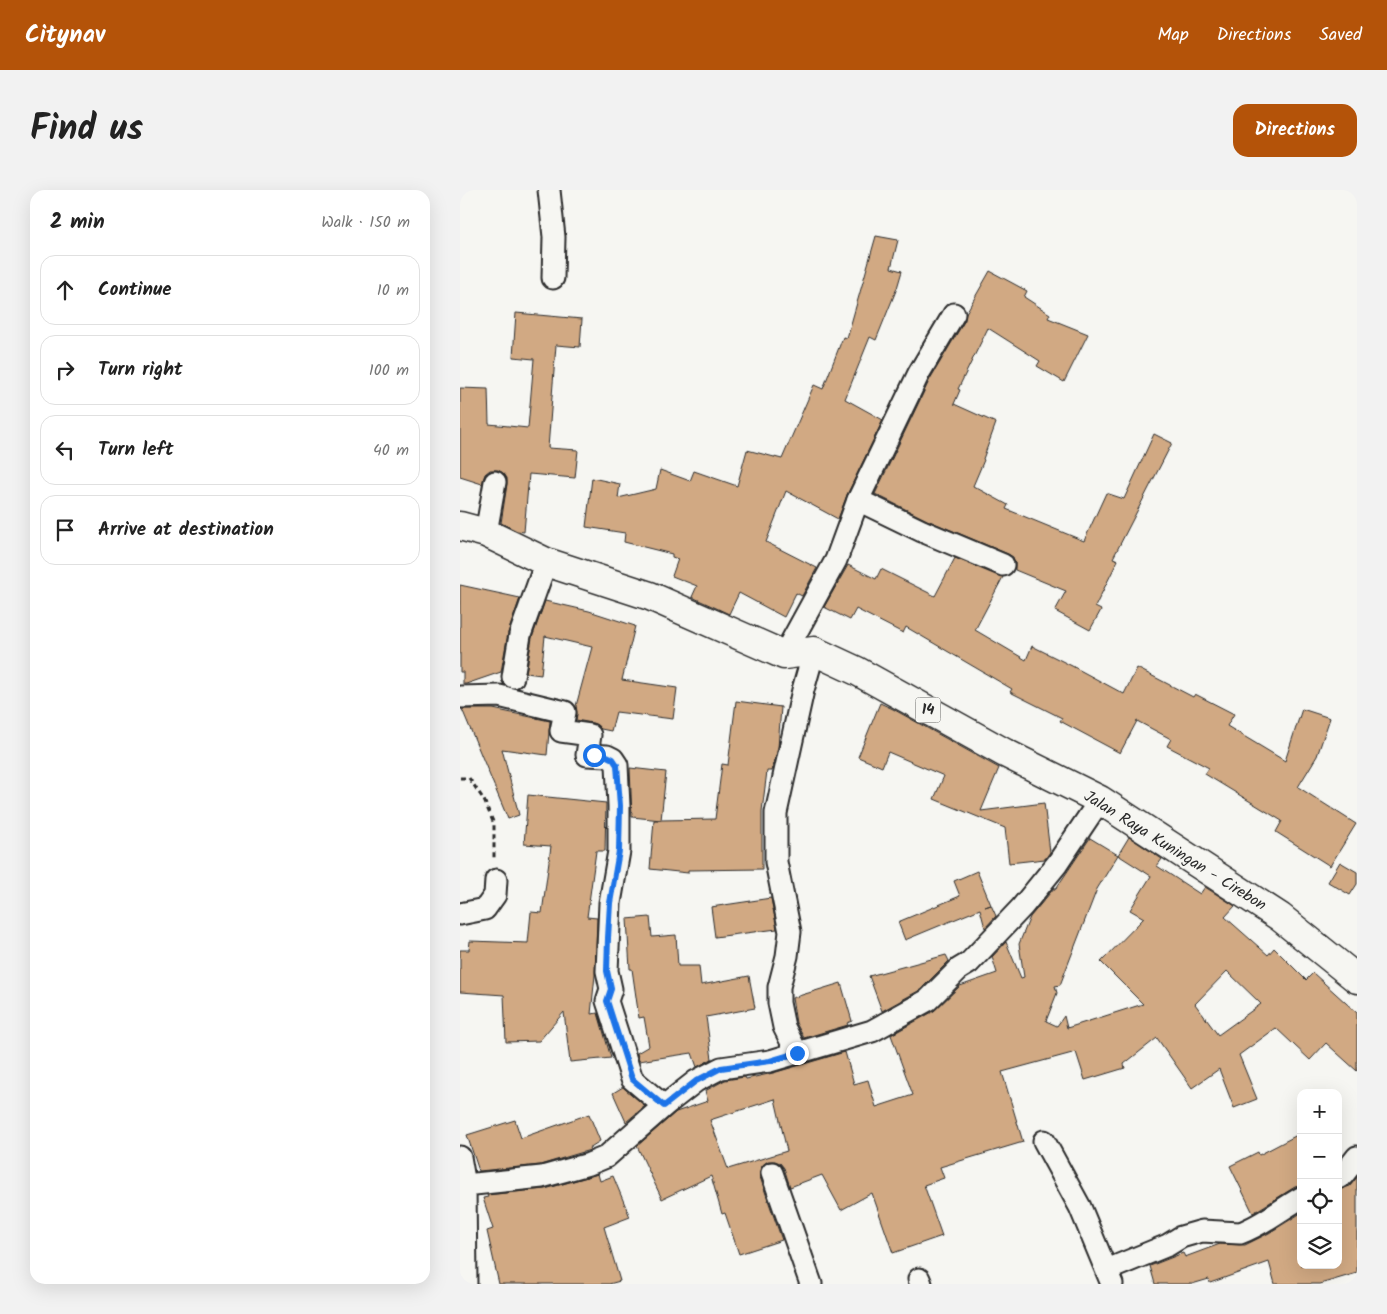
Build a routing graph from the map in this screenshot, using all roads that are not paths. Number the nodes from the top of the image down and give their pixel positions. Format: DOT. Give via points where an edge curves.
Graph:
graph roads {
  1 [pos="549,190"];
  2 [pos="553,278"];
  3 [pos="954,314"];
  4 [pos="495,482"];
  5 [pos="858,500"];
  6 [pos="460,526"];
  7 [pos="486,533"];
  8 [pos="546,562"];
  9 [pos="1003,565"];
  10 [pos="814,651"];
  11 [pos="784,655"];
  12 [pos="513,677"];
  13 [pos="460,696"];
  14 [pos="1100,800"];
  15 [pos="496,880"];
  16 [pos="460,914"];
  17 [pos="1357,978"];
  18 [pos="797,1053"];
  19 [pos="664,1106"];
  20 [pos="1044,1141"];
  21 [pos="460,1157"];
  22 [pos="1357,1158"];
  23 [pos="772,1173"];
  24 [pos="1342,1176"];
  25 [pos="466,1185"];
  26 [pos="1297,1200"];
  27 [pos="1109,1277"];
  28 [pos="466,1284"];
  29 [pos="811,1284"];
  1 -- 2 [label="street" via="554,237"];
  3 -- 5 [label="street" via="919,373"];
  4 -- 7 [label="street"];
  5 -- 9 [label="street"];
  5 -- 11 [label="street" via="836,560"];
  6 -- 7 [label="highway"];
  7 -- 8 [label="highway"];
  8 -- 11 [label="highway" via="650,596"];
  8 -- 12 [label="street" via="520,635"];
  10 -- 11 [label="highway"];
  10 -- 14 [label="highway, Jalan Raya Kuningan - Cirebon / 14"];
  10 -- 18 [label="street" via="776,813 776,862 790,932 779,1003 784,1027"];
  13 -- 19 [label="street" via="499,696 565,712 560,731 590,735 587,756 607,756 617,765 619,851 610,903 607,971 611,989 607,1001 632,1079"];
  14 -- 17 [label="highway, Jalan Raya Kuningan - Cirebon / 14" via="1280,917"];
  14 -- 18 [label="street" via="1057,864 1022,907 928,1000 872,1031"];
  15 -- 16 [label="street" via="495,895 485,909"];
  18 -- 19 [label="street" via="770,1061 721,1068 696,1081"];
  19 -- 25 [label="street" via="606,1157 589,1164 542,1177"];
  20 -- 27 [label="street" via="1080,1207"];
  21 -- 25 [label="street"];
  22 -- 24 [label="street"];
  23 -- 29 [label="street"];
  25 -- 28 [label="street"];
  26 -- 27 [label="street" via="1240,1233 1202,1230 1181,1237"];
}
